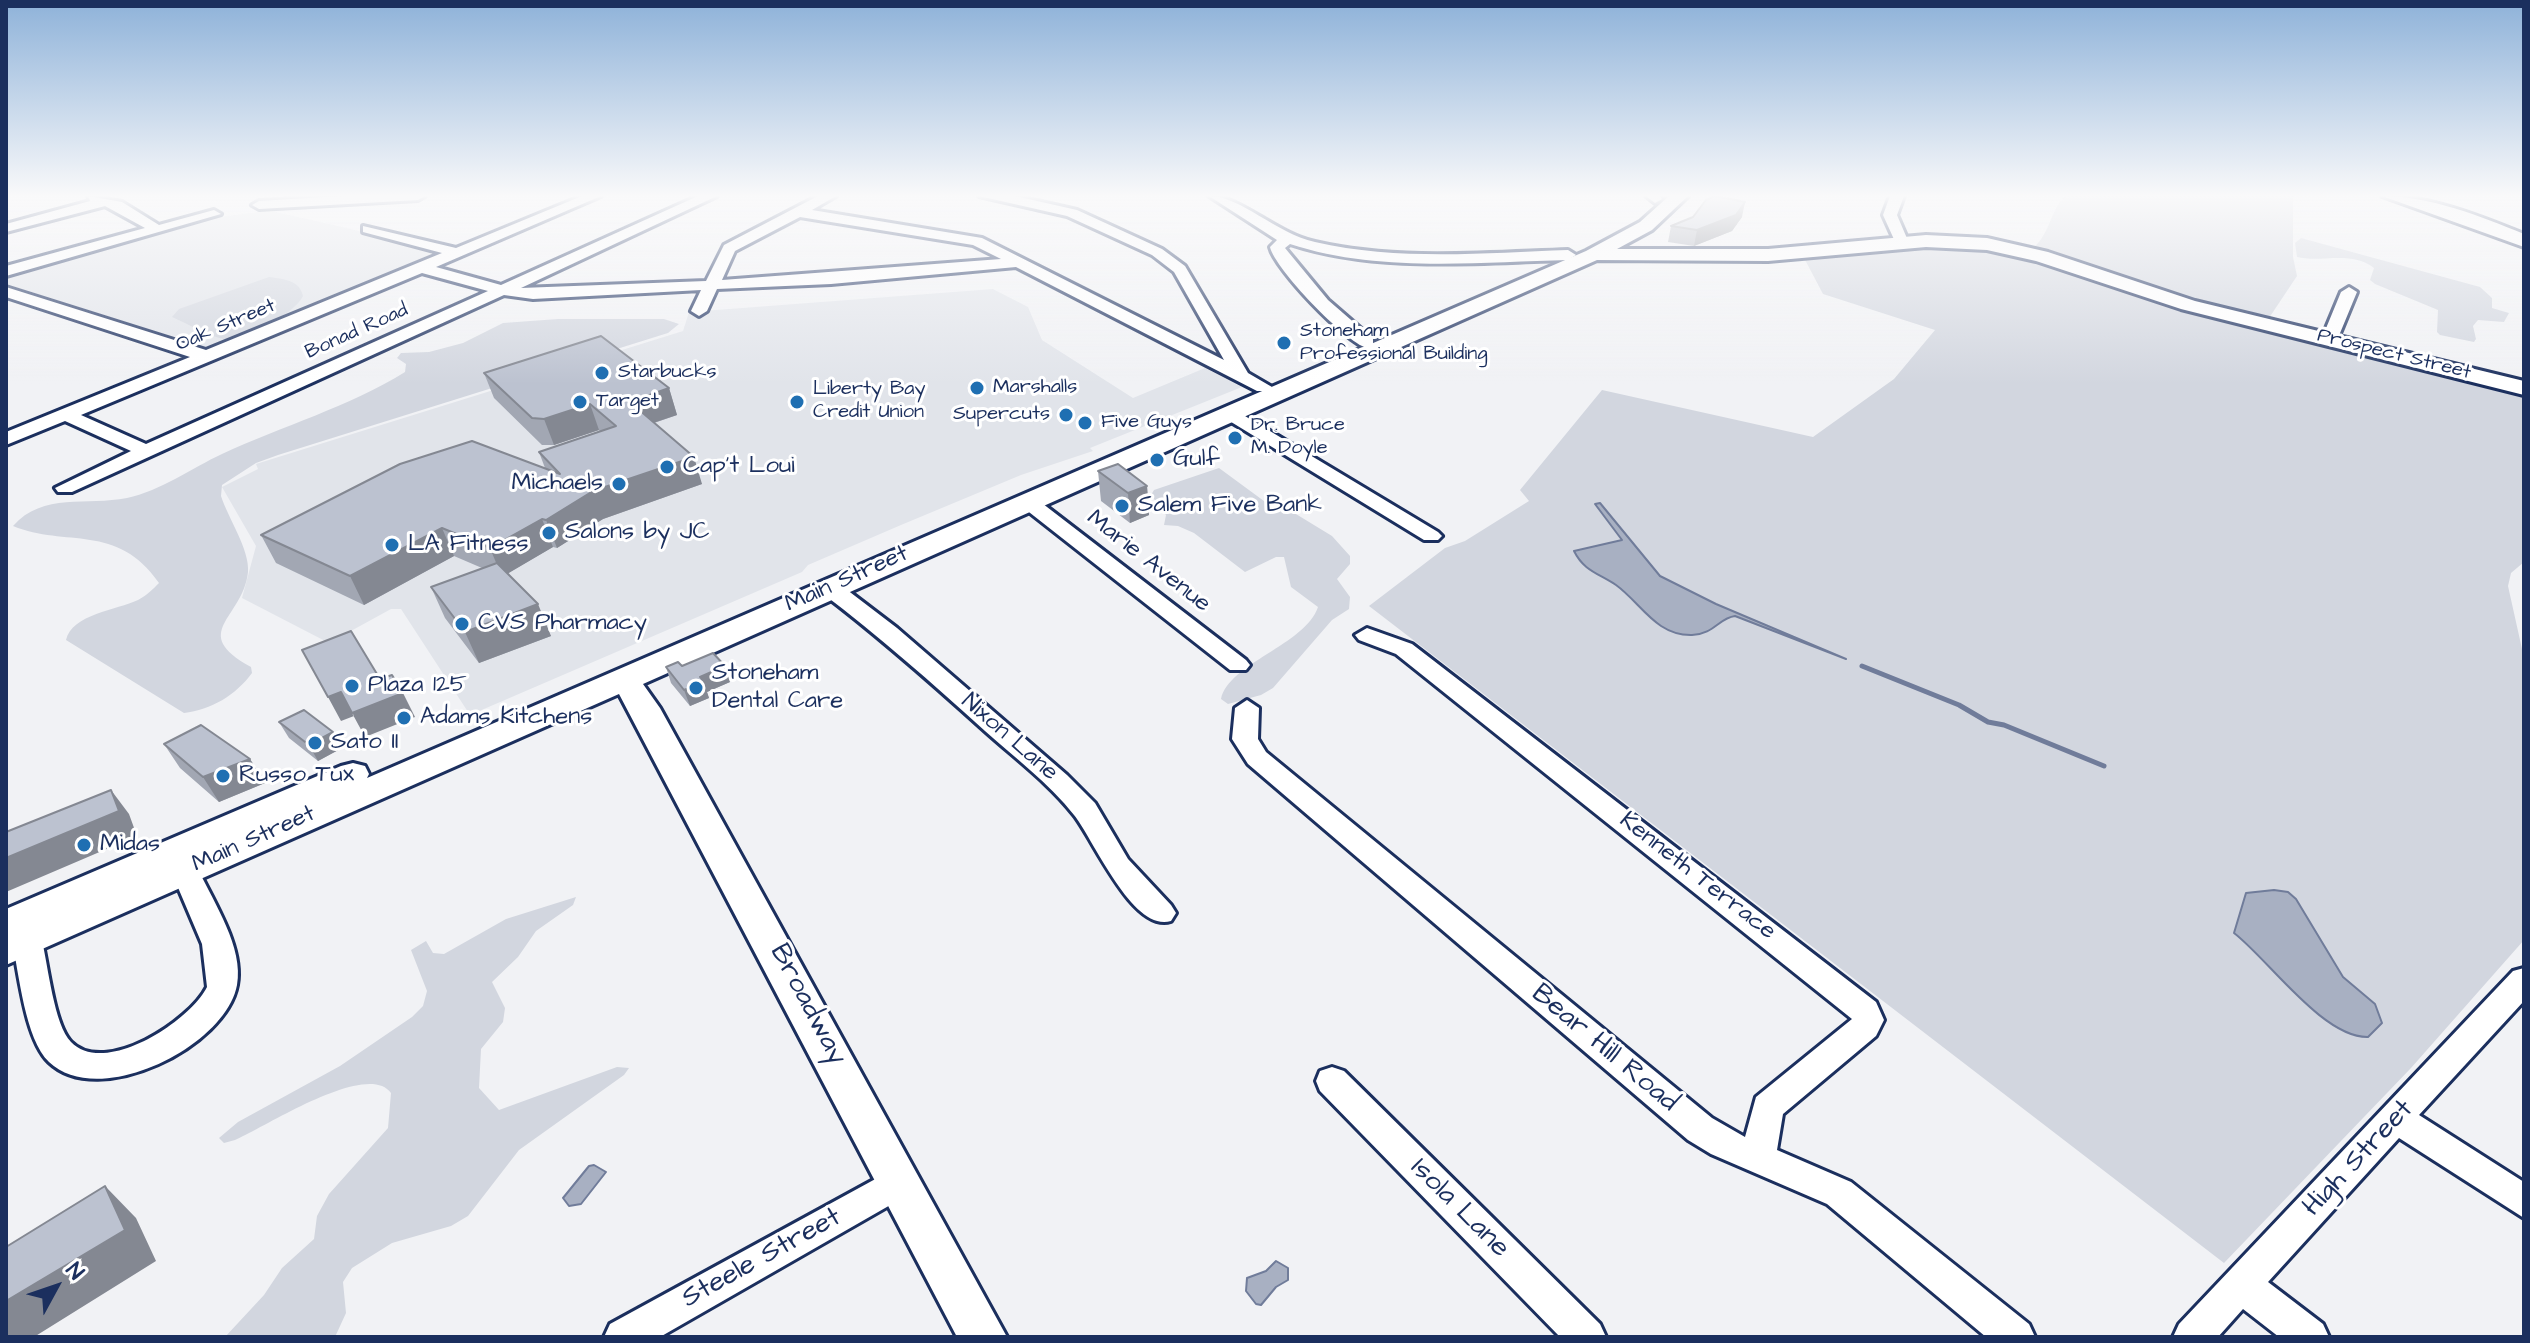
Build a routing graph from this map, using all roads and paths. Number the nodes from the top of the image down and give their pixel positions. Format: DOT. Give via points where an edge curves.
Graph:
graph roads {
  1 [pos="52,259"];
  2 [pos="445,259"];
  3 [pos="572,259"];
  4 [pos="724,259"];
  5 [pos="1013,259"];
  6 [pos="1168,259"];
  7 [pos="1283,259"];
  8 [pos="1520,259"];
  9 [pos="1560,259"];
  10 [pos="1585,259"];
  11 [pos="2045,259"];
  12 [pos="1020,262"];
  13 [pos="422,268"];
  14 [pos="6,271"];
  15 [pos="1529,273"];
  16 [pos="710,285"];
  17 [pos="503,290"];
  18 [pos="6,292"];
  19 [pos="2349,292"];
  20 [pos="33,301"];
  21 [pos="6,310"];
  22 [pos="699,311"];
  23 [pos="1216,331"];
  24 [pos="2330,338"];
  25 [pos="1176,342"];
  26 [pos="1367,343"];
  27 [pos="209,357"];
  28 [pos="1252,381"];
  29 [pos="2524,388"];
  30 [pos="1230,413"];
  31 [pos="67,415"];
  32 [pos="6,439"];
  33 [pos="146,451"];
  34 [pos="65,488"];
  35 [pos="1027,501"];
  36 [pos="1431,536"];
  37 [pos="830,588"];
  38 [pos="1367,635"];
  39 [pos="1238,665"];
  40 [pos="623,678"];
  41 [pos="1247,708"];
  42 [pos="185,871"];
  43 [pos="1161,913"];
  44 [pos="13,939"];
  45 [pos="2524,980"];
  46 [pos="1332,1081"];
  47 [pos="2397,1119"];
  48 [pos="1758,1158"];
  49 [pos="901,1181"];
  50 [pos="2524,1202"];
  51 [pos="2241,1285"];
  52 [pos="623,1337"];
  53 [pos="983,1337"];
  54 [pos="1587,1337"];
  55 [pos="2016,1337"];
  56 [pos="2192,1337"];
  57 [pos="2310,1337"];
  1 -- 14 [label="street"];
  2 -- 13 [label="street, Oak Street"];
  3 -- 17 [label="street, Bonad Road"];
  4 -- 16 [label="street"];
  5 -- 12 [label="street"];
  6 -- 23 [label="street" via="1180,269"];
  7 -- 26 [label="street"];
  8 -- 15 [label="street" via="1535,263"];
  9 -- 15 [label="main road, Main Street"];
  10 -- 30 [label="main road, Main Street"];
  11 -- 24 [label="main road, Prospect Street" via="2178,302"];
  12 -- 16 [label="street"];
  12 -- 25 [label="street"];
  13 -- 17 [label="street"];
  13 -- 27 [label="street, Oak Street"];
  15 -- 26 [label="main road, Main Street"];
  16 -- 17 [label="street" via="542,294"];
  16 -- 22 [label="street"];
  17 -- 33 [label="street, Bonad Road"];
  18 -- 20 [label="street"];
  19 -- 24 [label="street"];
  20 -- 21 [label="street"];
  20 -- 27 [label="street"];
  23 -- 25 [label="street"];
  23 -- 28 [label="street"];
  24 -- 29 [label="main road, Prospect Street"];
  25 -- 28 [label="street"];
  26 -- 28 [label="main road, Main Street"];
  27 -- 31 [label="street, Oak Street"];
  28 -- 44 [label="main road, Main Street" via="644,649"];
  30 -- 35 [label="main road, Main Street"];
  30 -- 36 [label="street"];
  31 -- 32 [label="street, Oak Street"];
  31 -- 33 [label="street"];
  33 -- 34 [label="street, Bonad Road"];
  35 -- 37 [label="main road, Main Street"];
  35 -- 39 [label="street, Marie Avenue"];
  37 -- 40 [label="main road, Main Street"];
  37 -- 43 [label="street, Nixon Lane" via="1058,781 1085,810 1118,866"];
  38 -- 48 [label="street, Kenneth Terrace" via="1404,649 1863,1008 1868,1017 1865,1027 1768,1107"];
  40 -- 42 [label="main road, Main Street"];
  40 -- 49 [label="main road, Broadway" via="645,708"];
  41 -- 48 [label="street, Bear Hill Road" via="1245,739 1257,758 1705,1133"];
  42 -- 44 [label="main road, Main Street"];
  42 -- 44 [label="street" via="222,963 223,984 203,1017 144,1055 95,1067 78,1065 62,1054"];
  45 -- 47 [label="street, High Street"];
  46 -- 54 [label="street, Isola Lane"];
  47 -- 50 [label="street"];
  47 -- 51 [label="street, High Street"];
  48 -- 55 [label="street, Bear Hill Road" via="1839,1193"];
  49 -- 52 [label="street, Steele Street"];
  49 -- 53 [label="main road, Broadway"];
  51 -- 56 [label="street, High Street"];
  51 -- 57 [label="street"];
}
